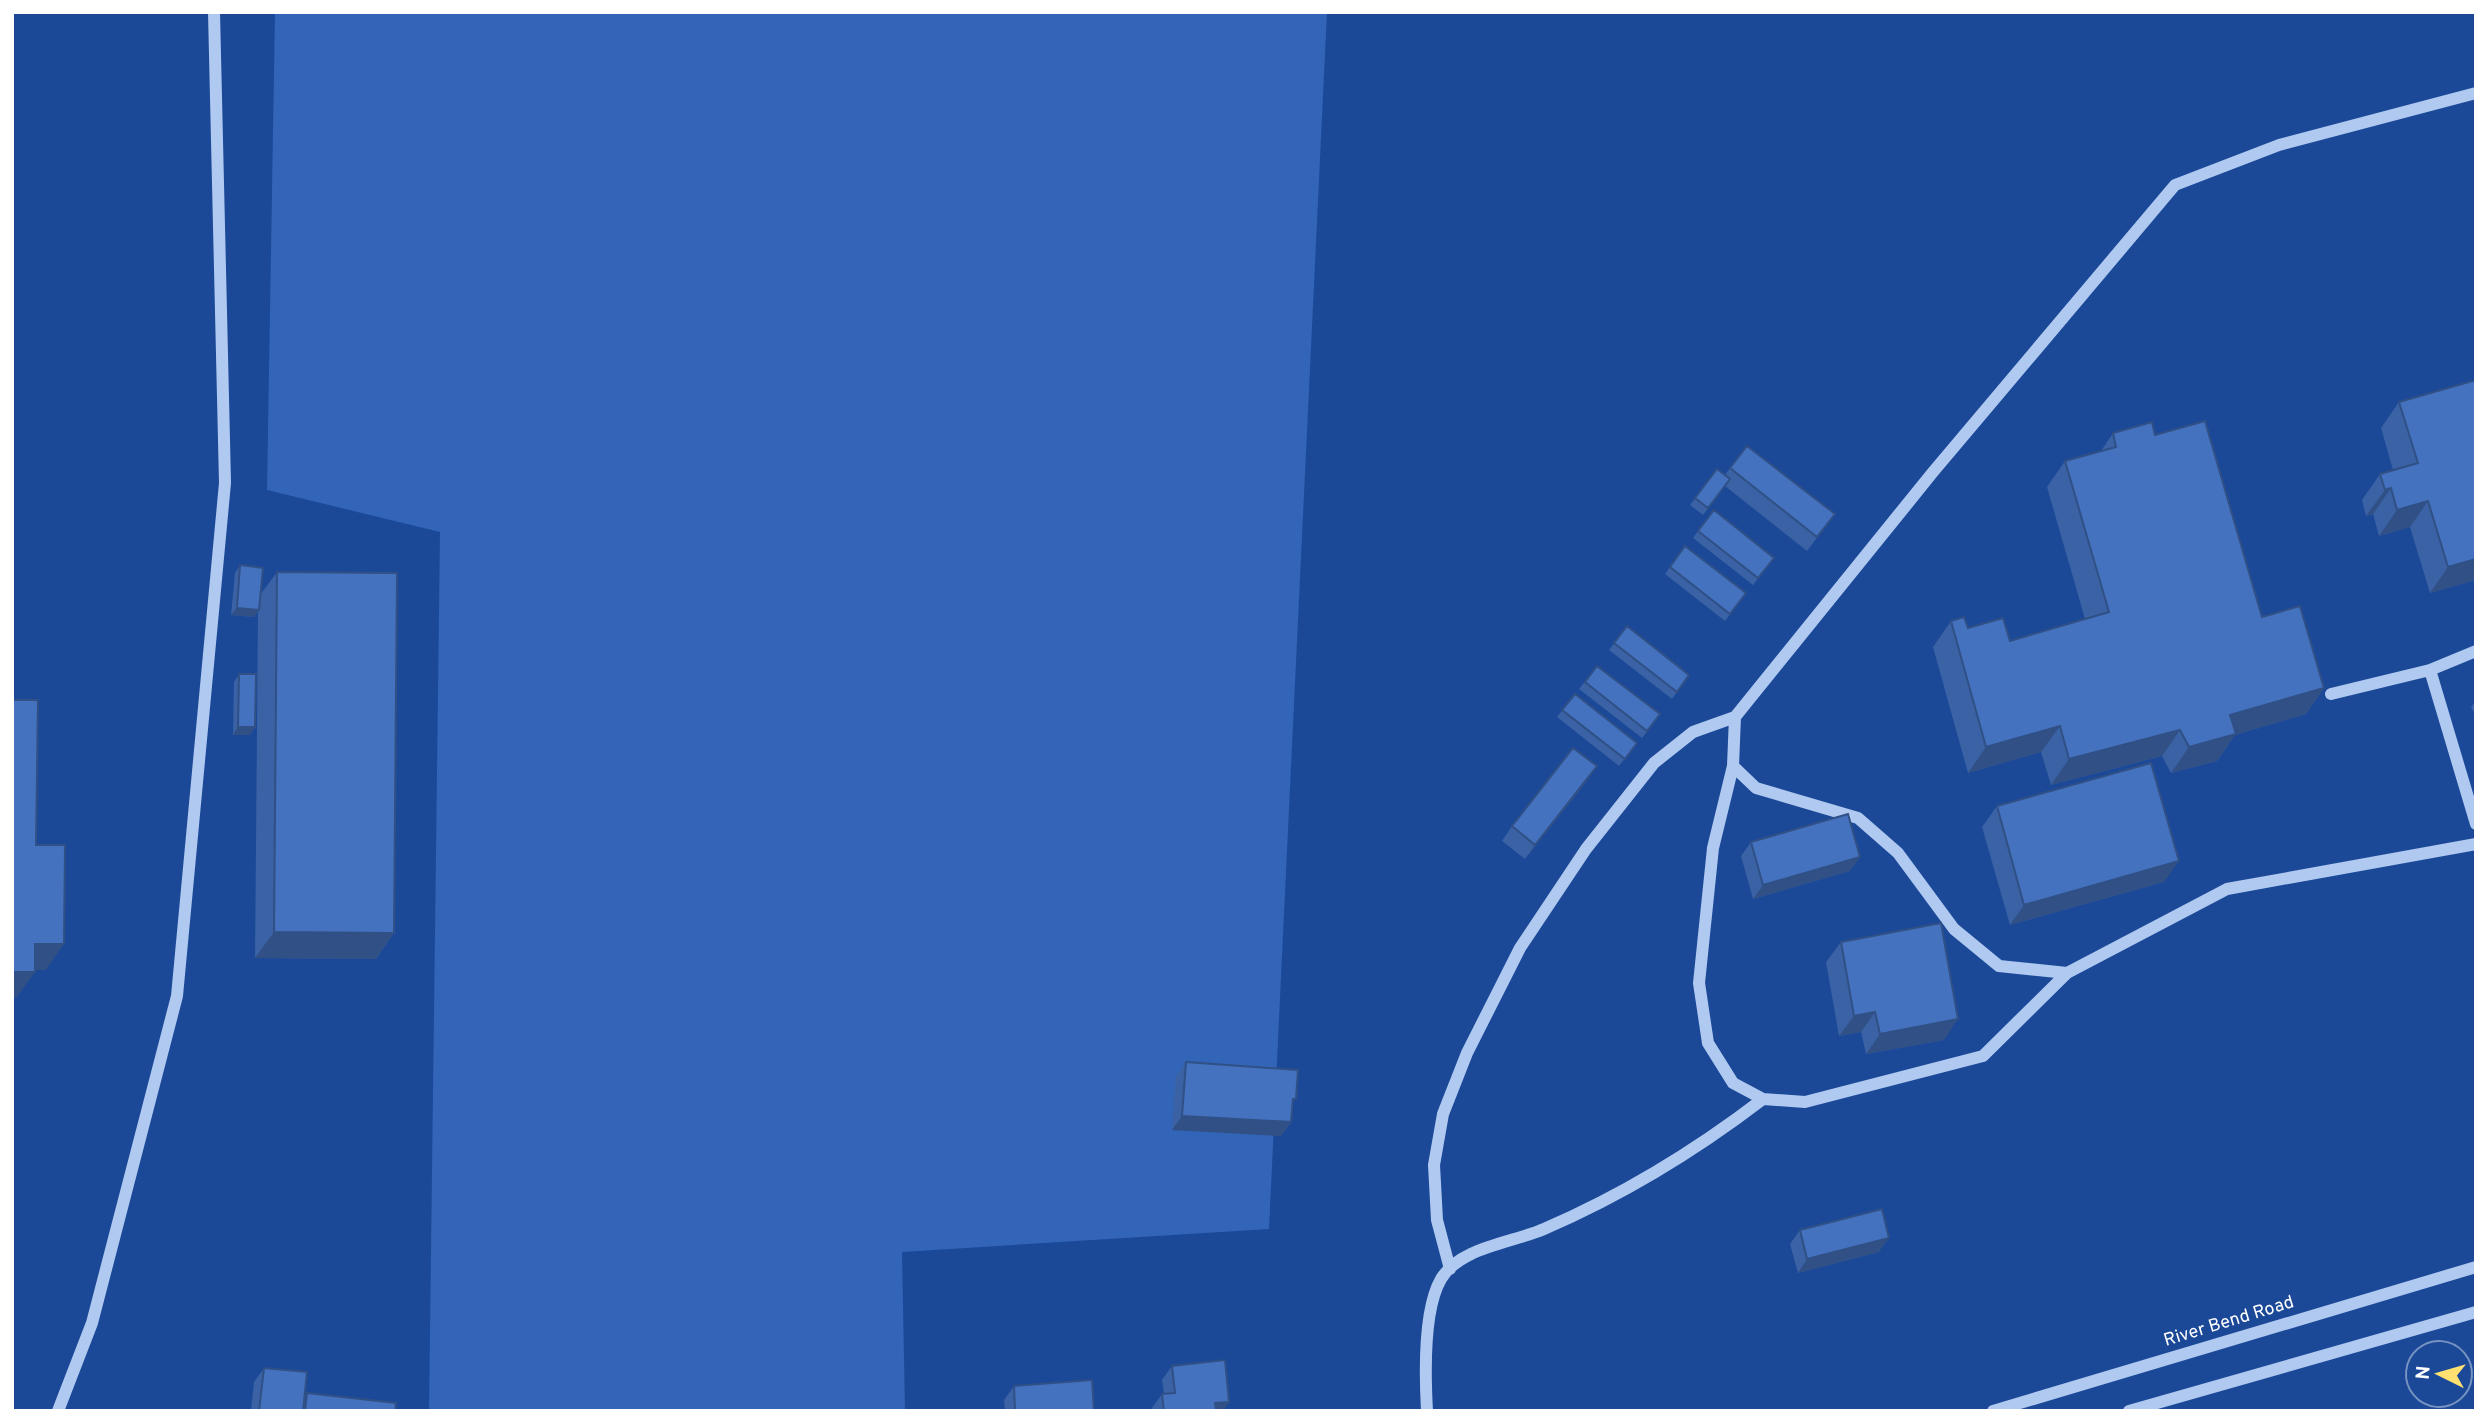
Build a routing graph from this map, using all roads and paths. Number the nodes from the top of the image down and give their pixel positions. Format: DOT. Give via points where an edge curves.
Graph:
graph roads {
  1 [pos="214,12"];
  2 [pos="2476,93"];
  3 [pos="2476,651"];
  4 [pos="2430,670"];
  5 [pos="2331,694"];
  6 [pos="1735,717"];
  7 [pos="1733,766"];
  8 [pos="2476,824"];
  9 [pos="2476,844"];
  10 [pos="2067,973"];
  11 [pos="1763,1099"];
  12 [pos="2476,1267"];
  13 [pos="1450,1269"];
  14 [pos="2476,1312"];
  15 [pos="58,1411"];
  16 [pos="1427,1411"];
  17 [pos="1993,1411"];
  18 [pos="2129,1411"];
  1 -- 15 [label="street" via="225,483 177,996 92,1323"];
  2 -- 6 [label="street" via="2279,145 2175,185 1933,472"];
  3 -- 4 [label="street"];
  4 -- 5 [label="street"];
  4 -- 8 [label="street"];
  6 -- 7 [label="street"];
  6 -- 13 [label="street" via="1693,732 1654,763 1586,849 1520,948 1467,1053 1443,1114 1434,1165 1437,1220"];
  7 -- 10 [label="street" via="1756,788 1858,818 1898,853 1954,929 2000,966"];
  7 -- 11 [label="street" via="1713,848 1699,983 1707,1043 1733,1083"];
  9 -- 10 [label="street" via="2227,888"];
  10 -- 11 [label="street" via="1983,1056 1805,1101"];
  11 -- 13 [label="street" via="1709,1140 1629,1189 1542,1230 1457,1261"];
  12 -- 17 [label="street, River Bend Road"];
  13 -- 16 [label="street" via="1440,1280 1429,1317"];
  14 -- 18 [label="street"];
}
